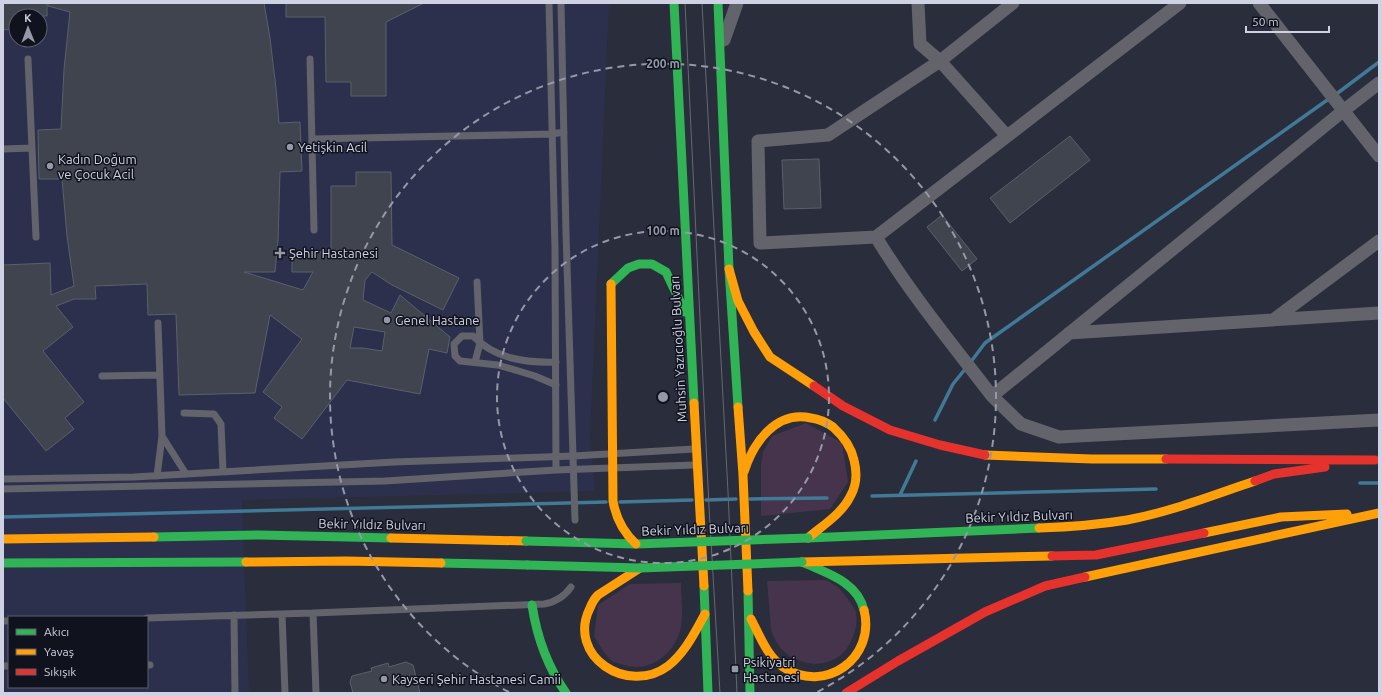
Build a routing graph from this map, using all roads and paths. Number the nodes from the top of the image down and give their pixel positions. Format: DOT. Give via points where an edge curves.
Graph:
graph roads {
  1 [pos="549,3"];
  2 [pos="561,3"];
  3 [pos="674,3"];
  4 [pos="718,3"];
  5 [pos="737,3"];
  6 [pos="918,3"];
  7 [pos="1013,3"];
  8 [pos="1180,3"];
  9 [pos="1259,3"];
  10 [pos="720,49"];
  11 [pos="28,59"];
  12 [pos="310,59"];
  13 [pos="940,62"];
  14 [pos="1379,83"];
  15 [pos="1343,111"];
  16 [pos="564,132"];
  17 [pos="552,134"];
  18 [pos="1007,136"];
  19 [pos="312,139"];
  20 [pos="32,148"];
  21 [pos="3,149"];
  22 [pos="1379,156"];
  23 [pos="314,230"];
  24 [pos="876,237"];
  25 [pos="36,238"];
  26 [pos="1379,241"];
  27 [pos="729,269"];
  28 [pos="477,282"];
  29 [pos="1379,313"];
  30 [pos="1272,320"];
  31 [pos="690,321"];
  32 [pos="158,323"];
  33 [pos="1069,334"];
  34 [pos="480,343"];
  35 [pos="475,362"];
  36 [pos="556,362"];
  37 [pos="159,375"];
  38 [pos="102,376"];
  39 [pos="556,385"];
  40 [pos="992,396"];
  41 [pos="184,413"];
  42 [pos="1379,420"];
  43 [pos="162,436"];
  44 [pos="696,449"];
  45 [pos="556,456"];
  46 [pos="573,456"];
  47 [pos="1377,459"];
  48 [pos="697,465"];
  49 [pos="556,470"];
  50 [pos="573,470"];
  51 [pos="223,472"];
  52 [pos="186,474"];
  53 [pos="743,475"];
  54 [pos="157,476"];
  55 [pos="3,479"];
  56 [pos="3,488"];
  57 [pos="1379,513"];
  58 [pos="575,520"];
  59 [pos="808,538"];
  60 [pos="3,539"];
  61 [pos="636,544"];
  62 [pos="802,562"];
  63 [pos="3,563"];
  64 [pos="640,568"];
  65 [pos="571,587"];
  66 [pos="532,605"];
  67 [pos="313,613"];
  68 [pos="282,614"];
  69 [pos="705,614"];
  70 [pos="749,614"];
  71 [pos="234,615"];
  72 [pos="148,618"];
  73 [pos="707,681"];
  74 [pos="697,689"];
  75 [pos="234,691"];
  76 [pos="285,693"];
  77 [pos="316,693"];
  78 [pos="566,693"];
  79 [pos="708,693"];
  80 [pos="750,693"];
  81 [pos="846,693"];
  1 -- 17 [label="lane"];
  2 -- 16 [label="lane"];
  3 -- 31 [label="main road, Muhsin Yazıcıoğlu Bulvarı"];
  4 -- 10 [label="main road"];
  5 -- 10 [label="street"];
  6 -- 13 [label="street" via="920,44"];
  7 -- 13 [label="street"];
  8 -- 18 [label="street"];
  9 -- 15 [label="street"];
  10 -- 27 [label="main road"];
  11 -- 20 [label="lane"];
  12 -- 19 [label="lane"];
  13 -- 18 [label="street"];
  13 -- 24 [label="street" via="828,135 758,141 760,243"];
  14 -- 15 [label="street"];
  15 -- 22 [label="street"];
  15 -- 33 [label="street"];
  16 -- 17 [label="lane"];
  16 -- 46 [label="lane"];
  17 -- 19 [label="lane"];
  17 -- 36 [label="lane"];
  18 -- 24 [label="street"];
  19 -- 23 [label="lane"];
  20 -- 21 [label="lane"];
  20 -- 25 [label="lane"];
  24 -- 40 [label="street" via="928,313"];
  26 -- 30 [label="street"];
  27 -- 47 [label="main road" via="738,301 770,357 843,406 890,430 940,446 982,454 1092,460"];
  27 -- 53 [label="main road"];
  28 -- 34 [label="lane"];
  29 -- 30 [label="street"];
  30 -- 33 [label="street"];
  31 -- 44 [label="main road, Muhsin Yazıcıoğlu Bulvarı"];
  31 -- 61 [label="main road, bridge" via="666,272 652,264 639,264 628,268 611,284 613,501 620,526"];
  32 -- 37 [label="lane"];
  33 -- 40 [label="street"];
  34 -- 35 [label="lane"];
  34 -- 35 [label="lane" via="473,336 462,336 454,344 455,356 460,361"];
  34 -- 36 [label="lane" via="502,356 533,363"];
  35 -- 39 [label="lane" via="498,365"];
  36 -- 39 [label="lane"];
  37 -- 38 [label="lane"];
  37 -- 43 [label="lane"];
  39 -- 45 [label="lane"];
  40 -- 42 [label="street" via="1021,424 1059,437"];
  41 -- 51 [label="lane" via="214,414 221,424"];
  43 -- 52 [label="lane"];
  43 -- 54 [label="lane"];
  44 -- 46 [label="lane"];
  44 -- 48 [label="main road, Muhsin Yazıcıoğlu Bulvarı"];
  45 -- 46 [label="lane"];
  45 -- 49 [label="lane"];
  45 -- 51 [label="lane"];
  46 -- 50 [label="lane"];
  47 -- 59 [label="main road, Bekir Yıldız Bulvarı" via="1274,474 1173,509 1106,524"];
  48 -- 50 [label="lane"];
  48 -- 69 [label="main road, Muhsin Yazıcıoğlu Bulvarı, bridge"];
  49 -- 50 [label="lane"];
  49 -- 56 [label="lane" via="384,481"];
  50 -- 58 [label="lane"];
  51 -- 52 [label="lane"];
  52 -- 54 [label="lane"];
  53 -- 59 [label="main road" via="750,455 762,438 775,425 787,419 817,419 829,424 842,435 855,460 854,490 840,511"];
  53 -- 70 [label="main road, bridge"];
  54 -- 55 [label="lane"];
  57 -- 62 [label="main road" via="1281,517 1096,556"];
  57 -- 81 [label="main road" via="1044,586 985,612"];
  59 -- 61 [label="main road, Bekir Yıldız Bulvarı, bridge"];
  60 -- 61 [label="main road, Bekir Yıldız Bulvarı, bridge" via="260,535"];
  62 -- 64 [label="main road, bridge"];
  62 -- 70 [label="main road" via="847,584 859,596 865,610 866,624 862,645 854,659 843,669 829,675 806,676 790,670 768,652"];
  63 -- 64 [label="main road, bridge" via="346,561"];
  64 -- 69 [label="main road" via="596,596 589,610 585,627 587,644 591,656 603,668 630,679 645,678 662,671 688,644"];
  65 -- 66 [label="lane" via="556,601"];
  66 -- 67 [label="lane"];
  66 -- 78 [label="main road" via="540,646 553,674"];
  67 -- 68 [label="lane"];
  67 -- 77 [label="lane"];
  68 -- 71 [label="lane"];
  68 -- 76 [label="lane"];
  69 -- 73 [label="main road, Muhsin Yazıcıoğlu Bulvarı"];
  70 -- 80 [label="main road"];
  71 -- 72 [label="lane"];
  71 -- 75 [label="lane"];
  73 -- 74 [label="main road"];
  73 -- 79 [label="main road, Muhsin Yazıcıoğlu Bulvarı"];
}
